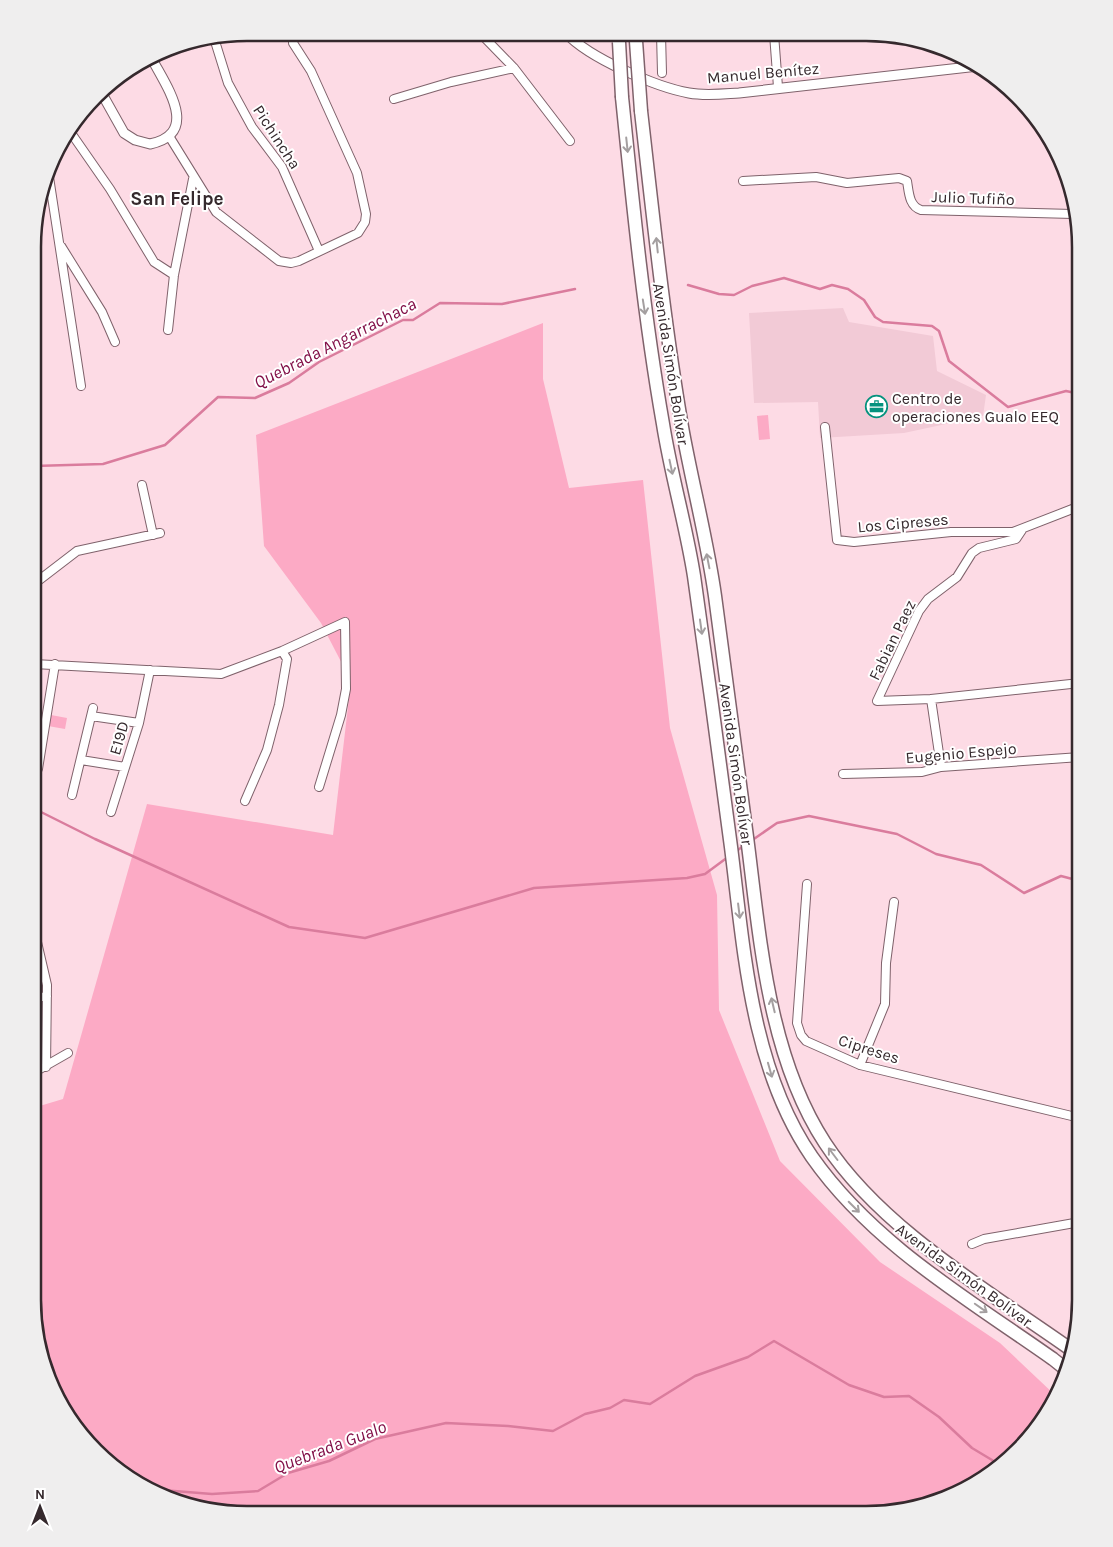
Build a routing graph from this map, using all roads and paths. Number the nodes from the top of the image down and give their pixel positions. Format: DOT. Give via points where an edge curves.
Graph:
graph roads {
  1 [pos="293,41"];
  2 [pos="488,41"];
  3 [pos="575,41"];
  4 [pos="618,41"];
  5 [pos="635,41"];
  6 [pos="661,41"];
  7 [pos="775,41"];
  8 [pos="216,44"];
  9 [pos="154,64"];
  10 [pos="966,67"];
  11 [pos="514,68"];
  12 [pos="662,73"];
  13 [pos="778,87"];
  14 [pos="105,99"];
  15 [pos="394,99"];
  16 [pos="169,136"];
  17 [pos="74,137"];
  18 [pos="570,141"];
  19 [pos="193,179"];
  20 [pos="743,181"];
  21 [pos="50,186"];
  22 [pos="1069,214"];
  23 [pos="59,241"];
  24 [pos="320,251"];
  25 [pos="174,275"];
  26 [pos="168,330"];
  27 [pos="115,342"];
  28 [pos="81,386"];
  29 [pos="825,427"];
  30 [pos="142,485"];
  31 [pos="1072,509"];
  32 [pos="1022,530"];
  33 [pos="41,578"];
  34 [pos="282,651"];
  35 [pos="41,664"];
  36 [pos="55,664"];
  37 [pos="150,670"];
  38 [pos="1072,684"];
  39 [pos="931,699"];
  40 [pos="138,723"];
  41 [pos="41,750"];
  42 [pos="1072,758"];
  43 [pos="81,760"];
  44 [pos="125,767"];
  45 [pos="941,767"];
  46 [pos="843,774"];
  47 [pos="320,787"];
  48 [pos="72,795"];
  49 [pos="245,801"];
  50 [pos="111,812"];
  51 [pos="807,884"];
  52 [pos="894,902"];
  53 [pos="41,966"];
  54 [pos="47,996"];
  55 [pos="41,997"];
  56 [pos="68,1053"];
  57 [pos="860,1065"];
  58 [pos="46,1067"];
  59 [pos="41,1069"];
  60 [pos="1072,1116"];
  61 [pos="1072,1223"];
  62 [pos="972,1244"];
  63 [pos="1066,1347"];
  64 [pos="1061,1366"];
  1 -- 24 [label="street" via="312,70 357,173 366,208 365,222 358,233"];
  2 -- 11 [label="street"];
  3 -- 13 [label="street, Manuel Benítez" via="611,65 689,93 720,94"];
  4 -- 64 [label="highway, Avenida Simón Bolívar, one-way, bridge" via="642,293 663,428 693,571 748,978 769,1066 787,1112 811,1156 841,1194 882,1235 937,1278"];
  63 -- 5 [label="highway, Avenida Simón Bolívar, one-way, bridge" via="940,1257 893,1219 849,1176 805,1108 787,1063 768,984 714,590 682,428 662,292"];
  6 -- 12 [label="street"];
  7 -- 13 [label="street"];
  8 -- 24 [label="street, Pichincha" via="228,83 252,127 282,167"];
  9 -- 16 [label="street" via="176,106 177,122"];
  10 -- 13 [label="street, Manuel Benítez"];
  11 -- 15 [label="street"];
  11 -- 18 [label="street"];
  14 -- 16 [label="street" via="128,136 150,144"];
  16 -- 19 [label="street"];
  17 -- 25 [label="street" via="154,262"];
  19 -- 24 [label="street" via="223,219 279,262 291,263"];
  19 -- 25 [label="street"];
  20 -- 22 [label="street, Julio Tufiño" via="816,176 847,183 899,178 907,182 911,203 921,210"];
  21 -- 23 [label="street"];
  23 -- 27 [label="street" via="102,312"];
  23 -- 28 [label="street"];
  25 -- 26 [label="street"];
  29 -- 32 [label="street, Los Cipreses" via="838,540 854,542 951,532"];
  30 -- 33 [label="street" via="156,534 77,550"];
  31 -- 32 [label="street, Los Cipreses"];
  32 -- 39 [label="street, Fabian Paez" via="1016,539 979,548 972,553 957,577 928,599 919,611 878,701"];
  34 -- 37 [label="street" via="221,674"];
  34 -- 47 [label="street" via="345,622 346,689"];
  34 -- 49 [label="street" via="287,659 279,705 267,750"];
  35 -- 36 [label="street"];
  36 -- 37 [label="street"];
  36 -- 41 [label="street"];
  37 -- 40 [label="street, E19D"];
  38 -- 39 [label="street, Fabian Paez"];
  39 -- 45 [label="street"];
  40 -- 43 [label="street" via="92,712"];
  40 -- 44 [label="street, E19D"];
  42 -- 45 [label="street, Eugenio Espejo"];
  43 -- 44 [label="street"];
  43 -- 48 [label="street"];
  44 -- 50 [label="street, E19D"];
  45 -- 46 [label="street, Eugenio Espejo" via="922,772"];
  51 -- 57 [label="street, Cipreses" via="799,1030 806,1041"];
  52 -- 57 [label="street" via="886,963 885,1004"];
  53 -- 54 [label="street"];
  54 -- 55 [label="street"];
  54 -- 58 [label="street"];
  56 -- 58 [label="street"];
  57 -- 60 [label="street, Cipreses"];
  58 -- 59 [label="street"];
  61 -- 62 [label="street"];
}
